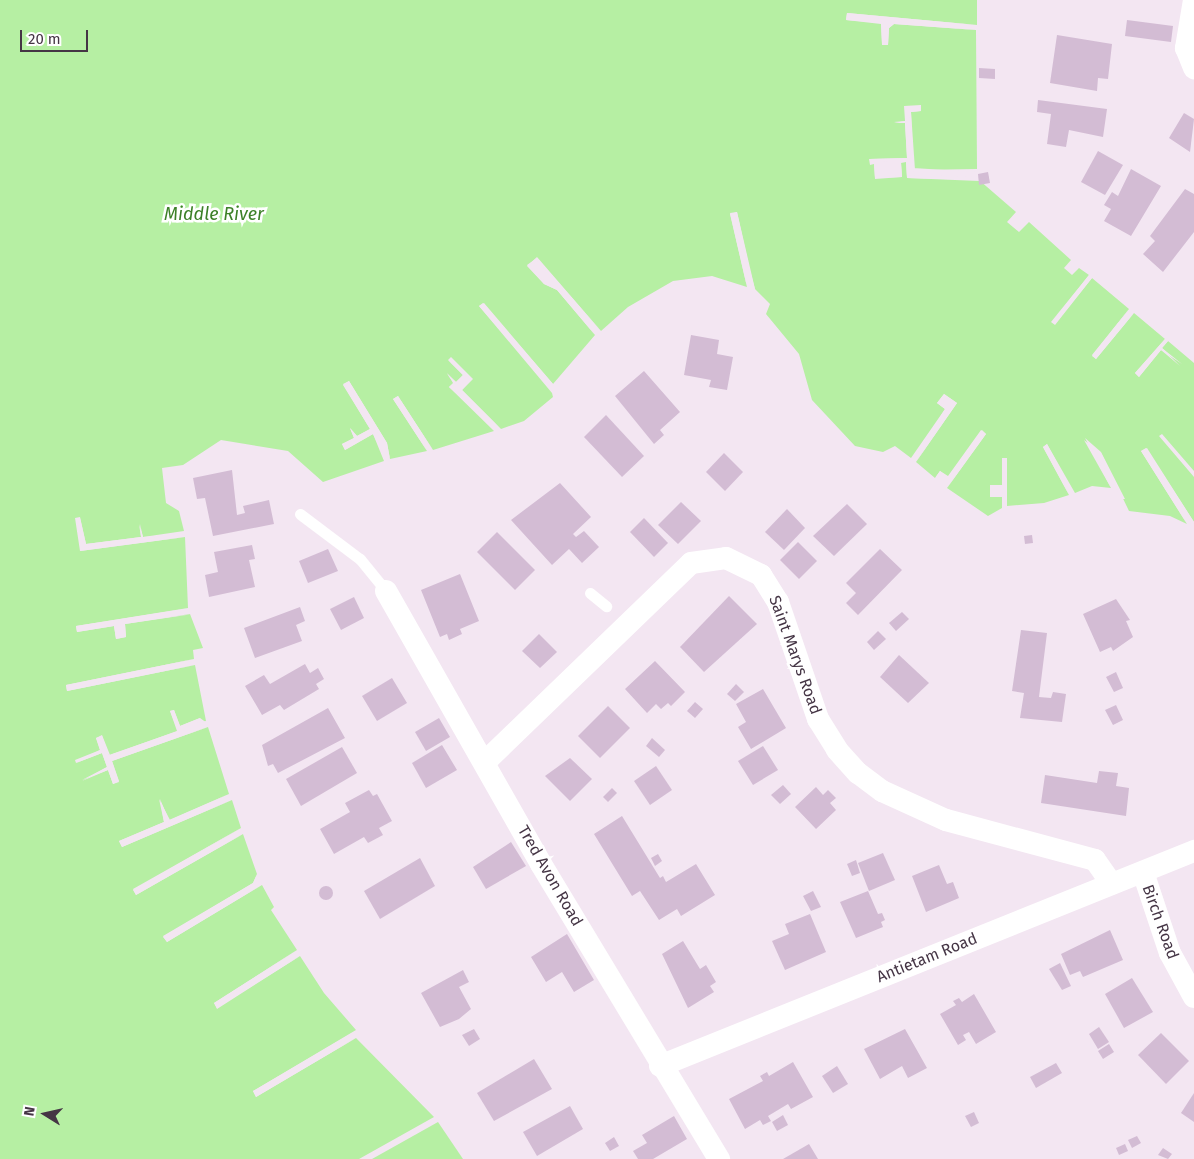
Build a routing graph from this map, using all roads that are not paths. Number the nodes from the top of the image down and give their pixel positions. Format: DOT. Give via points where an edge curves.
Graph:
graph roads {
  1 [pos="1194,0"];
  2 [pos="1194,68"];
  3 [pos="300,514"];
  4 [pos="386,591"];
  5 [pos="590,593"];
  6 [pos="606,606"];
  7 [pos="485,762"];
  8 [pos="1194,851"];
  9 [pos="1143,872"];
  10 [pos="1112,884"];
  11 [pos="1194,997"];
  12 [pos="660,1066"];
  13 [pos="719,1159"];
  1 -- 2 [label="street" via="1186,48"];
  3 -- 4 [label="lane" via="360,559"];
  4 -- 7 [label="street, Tred Avon Road"];
  5 -- 6 [label="lane"];
  7 -- 10 [label="street, Saint Marys Road" via="691,563 726,558 761,575 778,602 818,719 858,773 889,795 946,820 1094,860"];
  7 -- 12 [label="street, Tred Avon Road"];
  8 -- 9 [label="street, Antietam Road"];
  9 -- 10 [label="street, Antietam Road"];
  9 -- 11 [label="street, Birch Road" via="1170,953"];
  10 -- 12 [label="street, Antietam Road"];
  12 -- 13 [label="street, Tred Avon Road"];
}
